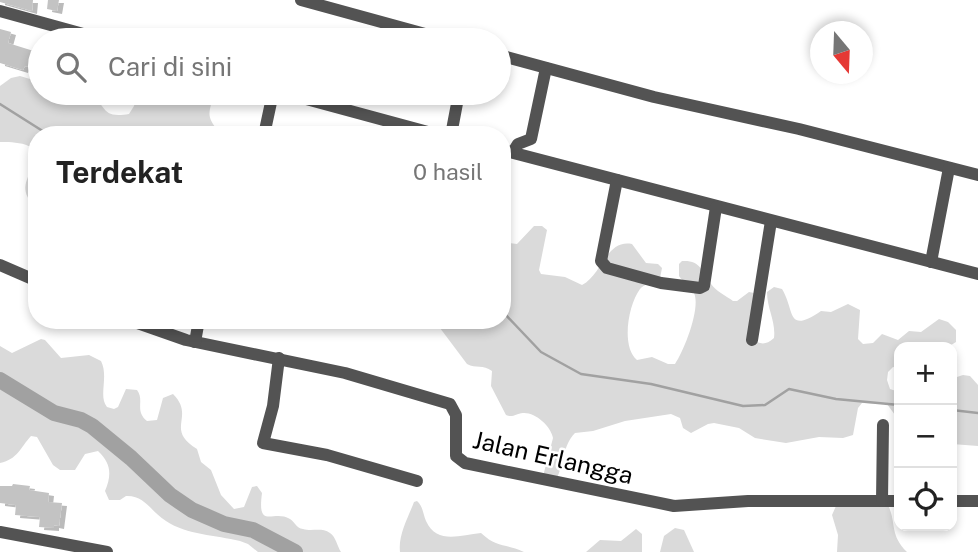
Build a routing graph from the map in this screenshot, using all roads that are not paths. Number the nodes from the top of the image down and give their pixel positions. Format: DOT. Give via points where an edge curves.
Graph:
graph roads {
  1 [pos="301,0"];
  2 [pos="0,11"];
  3 [pos="62,28"];
  4 [pos="403,28"];
  5 [pos="511,58"];
  6 [pos="546,68"];
  7 [pos="270,105"];
  8 [pos="328,105"];
  9 [pos="457,105"];
  10 [pos="266,126"];
  11 [pos="406,126"];
  12 [pos="453,126"];
  13 [pos="511,149"];
  14 [pos="511,152"];
  15 [pos="949,167"];
  16 [pos="978,175"];
  17 [pos="617,180"];
  18 [pos="716,207"];
  19 [pos="771,221"];
  20 [pos="931,262"];
  21 [pos="0,265"];
  22 [pos="978,274"];
  23 [pos="28,277"];
  24 [pos="156,329"];
  25 [pos="197,329"];
  26 [pos="752,340"];
  27 [pos="195,342"];
  28 [pos="279,358"];
  29 [pos="883,425"];
  30 [pos="417,481"];
  31 [pos="957,500"];
  32 [pos="978,500"];
  33 [pos="883,501"];
  34 [pos="894,501"];
  35 [pos="0,532"];
  36 [pos="107,552"];
  1 -- 4 [label="street"];
  2 -- 3 [label="street"];
  5 -- 6 [label="street"];
  6 -- 13 [label="street" via="531,139"];
  6 -- 15 [label="street"];
  7 -- 10 [label="street"];
  8 -- 11 [label="street"];
  9 -- 12 [label="street"];
  14 -- 17 [label="street"];
  15 -- 16 [label="street"];
  15 -- 20 [label="street"];
  17 -- 18 [label="street"];
  17 -- 18 [label="street" via="601,261 607,268 661,284 704,286"];
  18 -- 19 [label="street"];
  19 -- 20 [label="street"];
  19 -- 26 [label="street"];
  20 -- 22 [label="street"];
  21 -- 23 [label="street"];
  24 -- 27 [label="street, Jalan Erlangga"];
  25 -- 27 [label="street"];
  27 -- 28 [label="street, Jalan Erlangga"];
  28 -- 30 [label="street" via="263,443 327,455"];
  28 -- 33 [label="street, Jalan Erlangga" via="450,404 456,415 456,456 465,463 674,506"];
  29 -- 33 [label="street"];
  31 -- 32 [label="street"];
  33 -- 34 [label="street, Jalan Erlangga"];
  35 -- 36 [label="street"];
}
